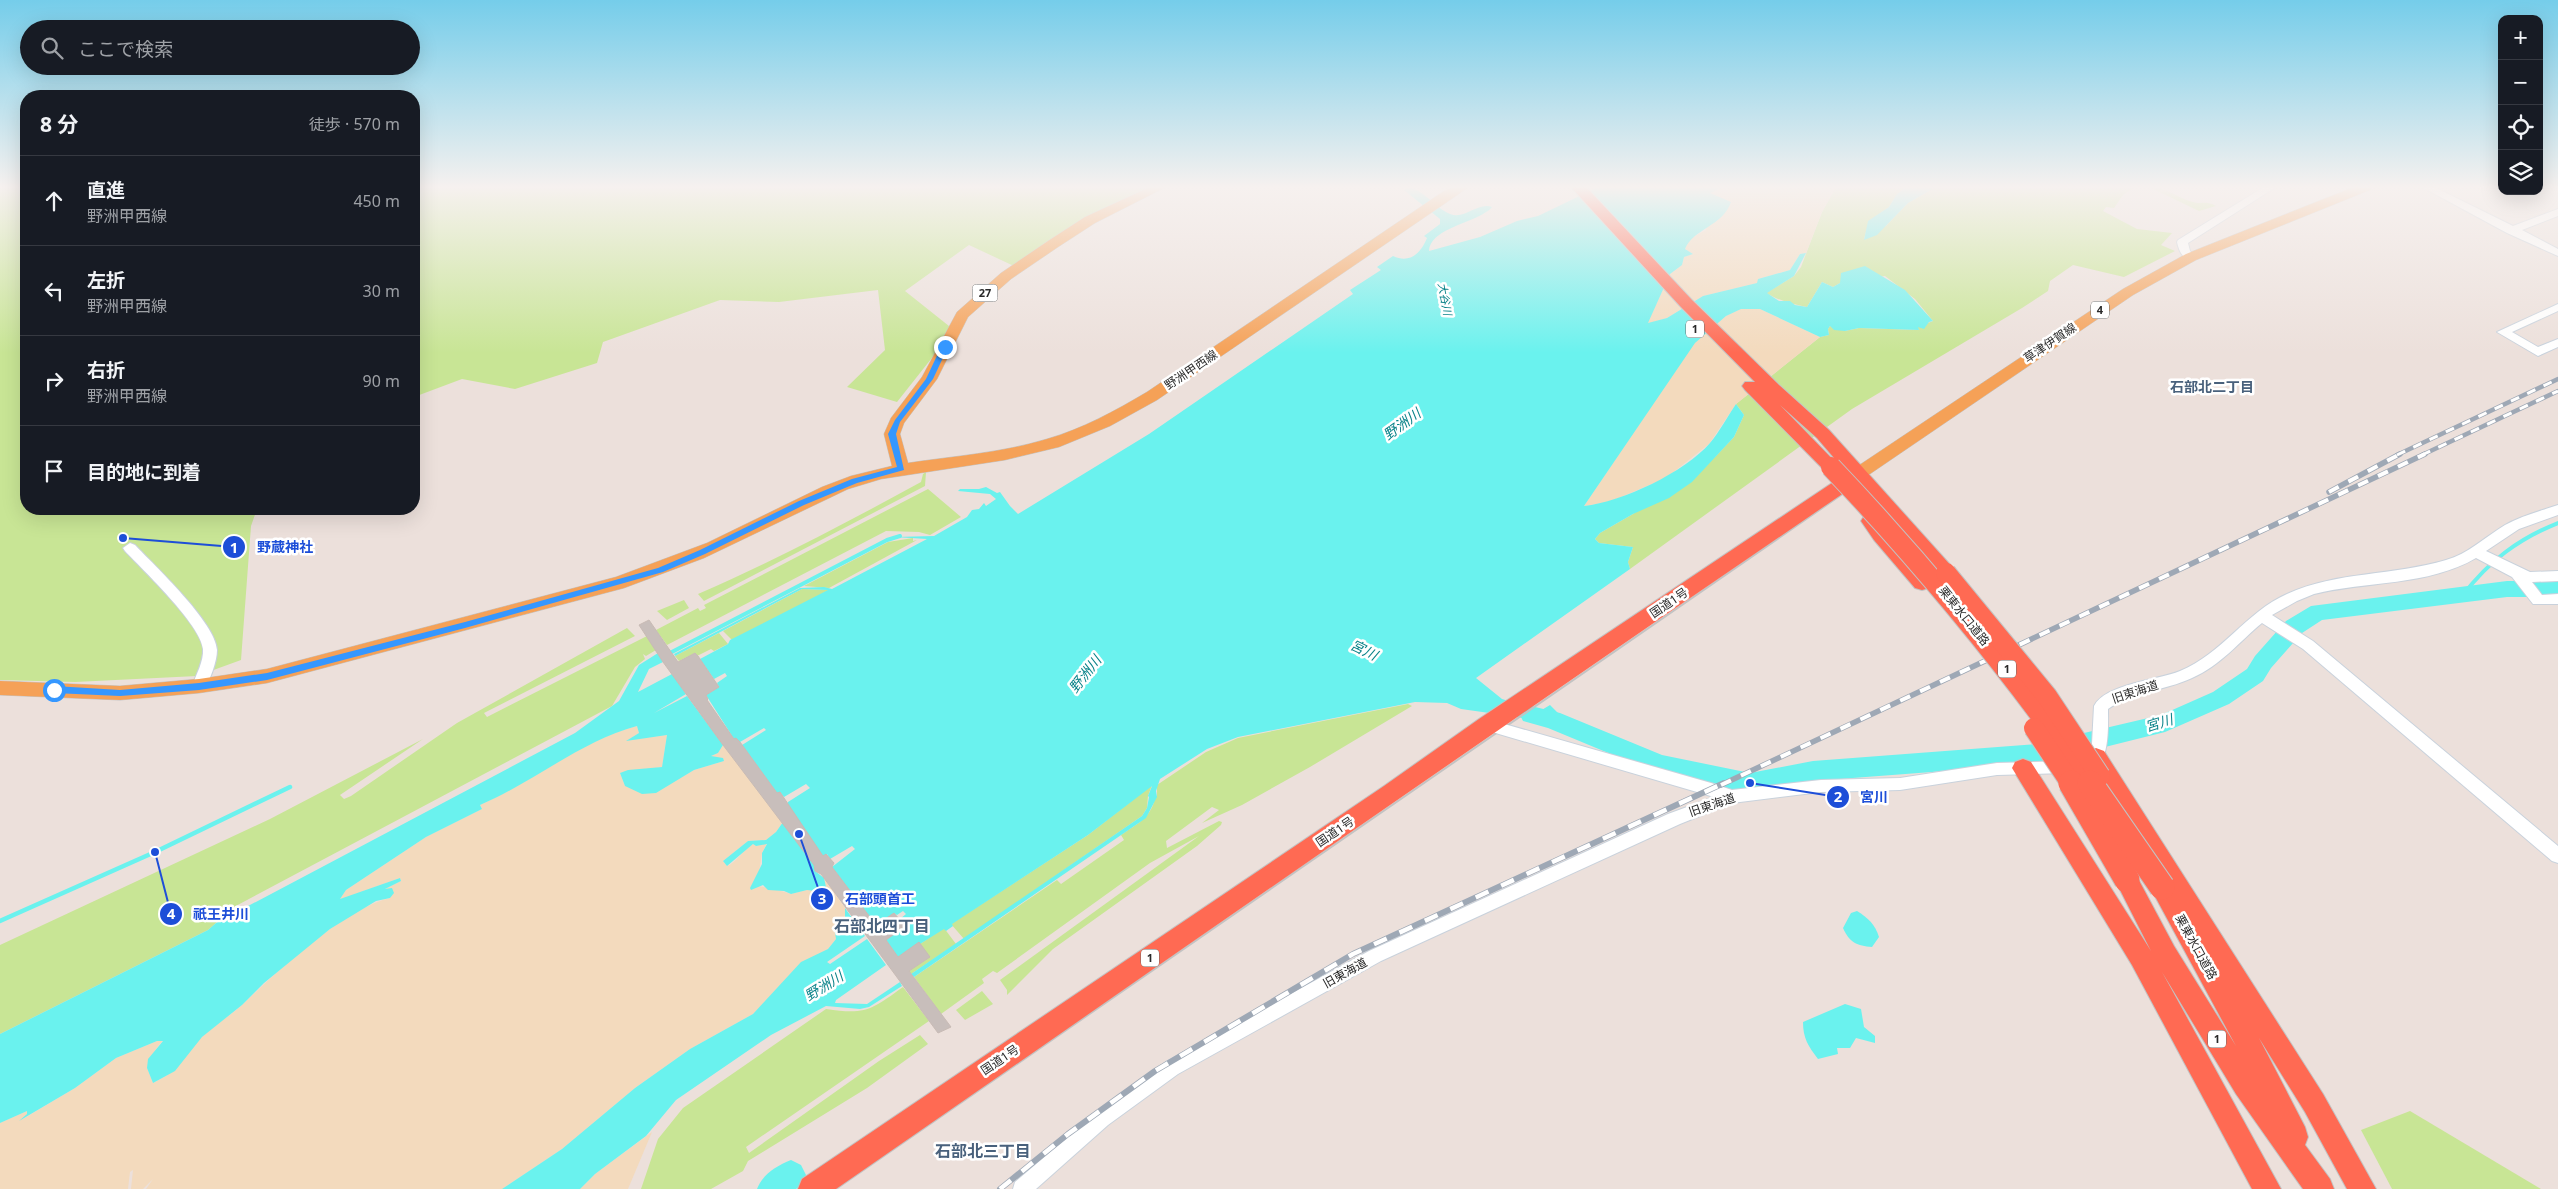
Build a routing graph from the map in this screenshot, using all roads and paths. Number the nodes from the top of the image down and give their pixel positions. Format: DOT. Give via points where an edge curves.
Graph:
graph roads {
  1 [pos="1055,242"];
  2 [pos="1377,242"];
  3 [pos="1613,242"];
  4 [pos="1630,242"];
  5 [pos="2182,242"];
  6 [pos="2227,242"];
  7 [pos="2536,242"];
  8 [pos="2558,253"];
  9 [pos="2191,257"];
  10 [pos="2556,310"];
  11 [pos="2558,343"];
  12 [pos="901,469"];
  13 [pos="1858,474"];
  14 [pos="2558,510"];
  15 [pos="130,548"];
  16 [pos="2476,552"];
  17 [pos="2558,576"];
  18 [pos="2520,577"];
  19 [pos="2558,599"];
  20 [pos="2266,619"];
  21 [pos="199,686"];
  22 [pos="0,688"];
  23 [pos="1492,722"];
  24 [pos="2098,752"];
  25 [pos="2022,768"];
  26 [pos="1731,797"];
  27 [pos="2558,856"];
  28 [pos="2162,887"];
  29 [pos="812,1189"];
  30 [pos="1022,1189"];
  31 [pos="2267,1189"];
  32 [pos="2321,1189"];
  33 [pos="2362,1189"];
  1 -- 12 [label="main road, 27" via="1006,276 962,315 929,379 897,422 892,434"];
  2 -- 12 [label="main road, 野洲甲西線" via="1118,417 1052,443 1009,453"];
  3 -- 28 [label="highway, 栗東水口道路 / 1, bridge" via="1838,474 1934,579 2029,698"];
  4 -- 13 [label="highway, 1" via="1773,389 1824,434"];
  5 -- 9 [label="street" via="2185,252"];
  6 -- 9 [label="main road, 草津伊賀線 / 4"];
  7 -- 8 [label="street"];
  9 -- 13 [label="main road, 草津伊賀線 / 4" via="2128,292"];
  10 -- 11 [label="street" via="2503,332 2538,352"];
  12 -- 21 [label="main road, 野洲甲西線" via="855,481 801,503 702,552 618,583 310,667"];
  13 -- 23 [label="highway, 国道1号 / 1"];
  13 -- 28 [label="highway, 1, bridge" via="1993,628 2070,727"];
  13 -- 32 [label="highway, 1, bridge" via="1866,495 1869,517 1881,536 1922,583 2037,732 2077,792 2165,954 2245,1085"];
  14 -- 16 [label="street, 旧東海道" via="2510,528"];
  15 -- 21 [label="street" via="204,632 210,648"];
  16 -- 18 [label="street"];
  16 -- 20 [label="street, 旧東海道" via="2455,563 2433,569 2322,586 2290,597"];
  17 -- 18 [label="street"];
  18 -- 19 [label="street" via="2538,600"];
  20 -- 24 [label="street, 旧東海道" via="2195,670 2169,682 2111,698 2101,706"];
  20 -- 27 [label="street" via="2308,645"];
  21 -- 22 [label="main road, 野洲甲西線" via="120,693"];
  23 -- 26 [label="street"];
  23 -- 29 [label="highway, 国道1号 / 1"];
  24 -- 25 [label="street, 旧東海道" via="2084,767"];
  24 -- 33 [label="highway" via="2304,1086"];
  25 -- 26 [label="street, 旧東海道" via="1900,784 1821,786"];
  25 -- 31 [label="highway" via="2141,957"];
  26 -- 30 [label="street, 旧東海道" via="1630,838 1375,956 1172,1068 1102,1119"];
  28 -- 32 [label="highway, 栗東水口道路 / 1" via="2228,1004"];
}
